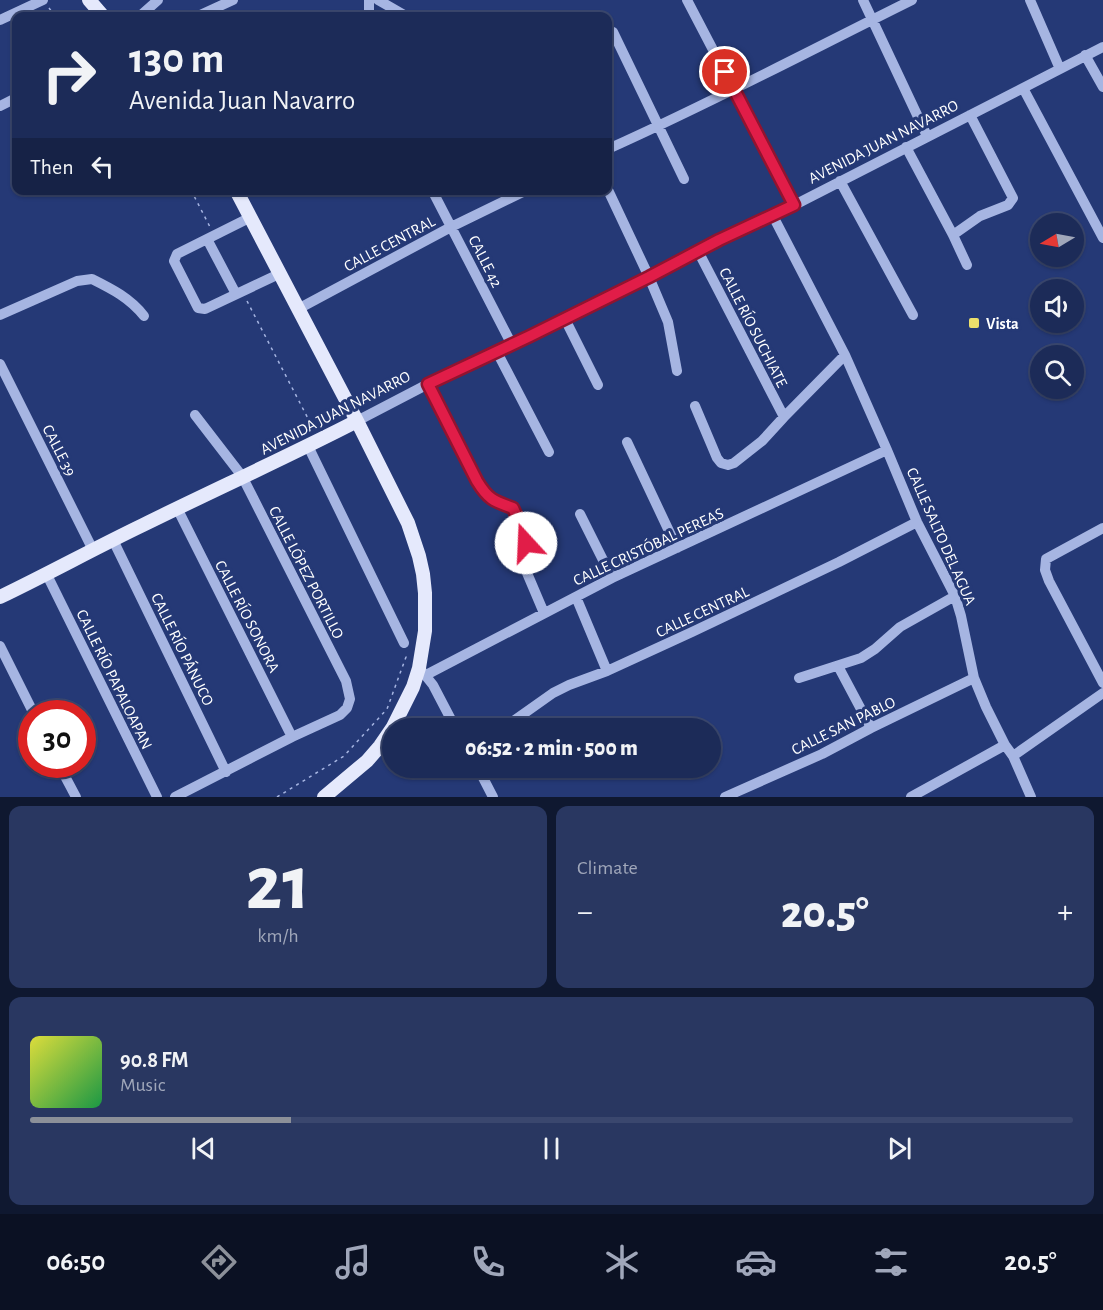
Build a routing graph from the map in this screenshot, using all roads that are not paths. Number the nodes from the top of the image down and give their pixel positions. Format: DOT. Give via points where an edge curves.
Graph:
graph roads {
  1 [pos="44,0"];
  2 [pos="89,0"];
  3 [pos="158,0"];
  4 [pos="233,0"];
  5 [pos="378,0"];
  6 [pos="687,0"];
  7 [pos="863,0"];
  8 [pos="912,0"];
  9 [pos="1030,0"];
  10 [pos="18,12"];
  11 [pos="100,12"];
  12 [pos="144,12"];
  13 [pos="207,12"];
  14 [pos="398,12"];
  15 [pos="872,20"];
  16 [pos="613,32"];
  17 [pos="1103,47"];
  18 [pos="1085,55"];
  19 [pos="1060,69"];
  20 [pos="1103,87"];
  21 [pos="1023,88"];
  22 [pos="734,90"];
  23 [pos="970,115"];
  24 [pos="658,127"];
  25 [pos="927,136"];
  26 [pos="612,147"];
  27 [pos="906,147"];
  28 [pos="684,180"];
  29 [pos="840,181"];
  30 [pos="239,195"];
  31 [pos="435,195"];
  32 [pos="515,195"];
  33 [pos="610,195"];
  34 [pos="794,205"];
  35 [pos="772,216"];
  36 [pos="250,217"];
  37 [pos="451,227"];
  38 [pos="953,235"];
  39 [pos="210,237"];
  40 [pos="1103,237"];
  41 [pos="698,251"];
  42 [pos="967,265"];
  43 [pos="279,274"];
  44 [pos="649,277"];
  45 [pos="239,293"];
  46 [pos="298,309"];
  47 [pos="0,315"];
  48 [pos="913,315"];
  49 [pos="144,316"];
  50 [pos="565,319"];
  51 [pos="512,345"];
  52 [pos="496,352"];
  53 [pos="845,355"];
  54 [pos="0,364"];
  55 [pos="677,371"];
  56 [pos="428,384"];
  57 [pos="598,385"];
  58 [pos="695,406"];
  59 [pos="195,415"];
  60 [pos="784,417"];
  61 [pos="357,421"];
  62 [pos="627,442"];
  63 [pos="308,446"];
  64 [pos="887,450"];
  65 [pos="549,452"];
  66 [pos="242,476"];
  67 [pos="177,508"];
  68 [pos="580,514"];
  69 [pos="917,522"];
  70 [pos="1103,528"];
  71 [pos="113,540"];
  72 [pos="677,548"];
  73 [pos="93,550"];
  74 [pos="47,575"];
  75 [pos="612,578"];
  76 [pos="955,596"];
  77 [pos="0,597"];
  78 [pos="576,597"];
  79 [pos="544,613"];
  80 [pos="402,645"];
  81 [pos="0,646"];
  82 [pos="837,666"];
  83 [pos="607,671"];
  84 [pos="422,672"];
  85 [pos="799,678"];
  86 [pos="974,678"];
  87 [pos="1103,683"];
  88 [pos="1103,693"];
  89 [pos="27,700"];
  90 [pos="450,718"];
  91 [pos="518,718"];
  92 [pos="871,728"];
  93 [pos="292,737"];
  94 [pos="1005,745"];
  95 [pos="1013,756"];
  96 [pos="226,772"];
  97 [pos="66,778"];
  98 [pos="483,778"];
  99 [pos="76,797"];
  100 [pos="157,797"];
  101 [pos="175,797"];
  102 [pos="324,797"];
  103 [pos="493,797"];
  104 [pos="725,797"];
  105 [pos="911,797"];
  106 [pos="1031,797"];
  1 -- 10 [label="street"];
  2 -- 11 [label="main road"];
  3 -- 12 [label="street"];
  4 -- 13 [label="street"];
  5 -- 14 [label="street"];
  6 -- 22 [label="street"];
  7 -- 15 [label="street"];
  8 -- 15 [label="street"];
  9 -- 19 [label="street"];
  15 -- 22 [label="street"];
  15 -- 25 [label="street"];
  16 -- 24 [label="street"];
  17 -- 18 [label="street, AVENIDA JUAN NAVARRO"];
  18 -- 19 [label="street, AVENIDA JUAN NAVARRO"];
  18 -- 20 [label="street"];
  19 -- 21 [label="street, AVENIDA JUAN NAVARRO"];
  21 -- 23 [label="street, AVENIDA JUAN NAVARRO"];
  21 -- 40 [label="street"];
  22 -- 24 [label="street"];
  22 -- 34 [label="street"];
  23 -- 25 [label="street, AVENIDA JUAN NAVARRO"];
  23 -- 38 [label="street" via="1013,198 1008,205 980,216"];
  24 -- 26 [label="street"];
  24 -- 28 [label="street"];
  25 -- 27 [label="street, AVENIDA JUAN NAVARRO"];
  27 -- 29 [label="street, AVENIDA JUAN NAVARRO"];
  27 -- 38 [label="street"];
  29 -- 34 [label="street, AVENIDA JUAN NAVARRO"];
  29 -- 48 [label="street"];
  30 -- 36 [label="main road"];
  31 -- 37 [label="street, CALLE 42"];
  32 -- 37 [label="street, CALLE CENTRAL"];
  33 -- 44 [label="street"];
  34 -- 35 [label="street, AVENIDA JUAN NAVARRO"];
  35 -- 41 [label="street, AVENIDA JUAN NAVARRO"];
  35 -- 53 [label="street, CALLE SALTO DEL AGUA"];
  36 -- 39 [label="street"];
  36 -- 43 [label="main road"];
  37 -- 46 [label="street, CALLE CENTRAL"];
  37 -- 51 [label="street, CALLE 42"];
  38 -- 42 [label="street"];
  39 -- 45 [label="street"];
  39 -- 45 [label="street" via="177,254 174,261 198,308 205,309"];
  41 -- 44 [label="street, AVENIDA JUAN NAVARRO"];
  41 -- 60 [label="street, CALLE RÍO SUCHIATE"];
  43 -- 45 [label="street"];
  43 -- 46 [label="main road"];
  44 -- 50 [label="street, AVENIDA JUAN NAVARRO"];
  44 -- 55 [label="street" via="668,322"];
  46 -- 61 [label="main road"];
  47 -- 49 [label="street" via="77,280 92,279 126,297"];
  50 -- 51 [label="street, AVENIDA JUAN NAVARRO"];
  50 -- 57 [label="street"];
  51 -- 52 [label="street, AVENIDA JUAN NAVARRO"];
  52 -- 56 [label="street, AVENIDA JUAN NAVARRO"];
  52 -- 65 [label="street"];
  53 -- 60 [label="street"];
  53 -- 64 [label="street, CALLE SALTO DEL AGUA"];
  54 -- 73 [label="street, CALLE 39"];
  56 -- 61 [label="street, AVENIDA JUAN NAVARRO"];
  56 -- 79 [label="street" via="485,494 515,511 525,537 526,573"];
  58 -- 60 [label="street" via="717,458 725,465 734,463 762,441"];
  59 -- 66 [label="street, CALLE LÓPEZ PORTILLO"];
  61 -- 63 [label="main road, AVENIDA JUAN NAVARRO"];
  61 -- 84 [label="main road" via="408,523 419,556 425,603"];
  62 -- 72 [label="street"];
  63 -- 66 [label="main road, AVENIDA JUAN NAVARRO"];
  63 -- 80 [label="street"];
  64 -- 69 [label="street, CALLE SALTO DEL AGUA"];
  64 -- 72 [label="street, CALLE CRISTÓBAL PEREAS"];
  66 -- 67 [label="main road, AVENIDA JUAN NAVARRO"];
  66 -- 93 [label="street, CALLE LÓPEZ PORTILLO" via="349,689 350,699 344,711"];
  67 -- 71 [label="main road, AVENIDA JUAN NAVARRO"];
  67 -- 93 [label="street, CALLE RÍO SONORA"];
  68 -- 75 [label="street"];
  69 -- 76 [label="street, CALLE SALTO DEL AGUA"];
  69 -- 83 [label="street, CALLE CENTRAL"];
  70 -- 87 [label="street" via="1046,559 1045,566 1049,581"];
  71 -- 73 [label="main road, AVENIDA JUAN NAVARRO"];
  71 -- 96 [label="street, CALLE RÍO PÁNUCO"];
  72 -- 75 [label="street, CALLE CRISTÓBAL PEREAS"];
  73 -- 74 [label="main road, AVENIDA JUAN NAVARRO"];
  74 -- 77 [label="main road, AVENIDA JUAN NAVARRO"];
  74 -- 100 [label="street, CALLE RÍO PAPALOAPAN"];
  75 -- 78 [label="street, CALLE CRISTÓBAL PEREAS"];
  76 -- 82 [label="street" via="900,627 865,656"];
  76 -- 86 [label="street, CALLE SALTO DEL AGUA"];
  78 -- 79 [label="street, CALLE CRISTÓBAL PEREAS"];
  78 -- 83 [label="street"];
  79 -- 84 [label="street, CALLE CRISTÓBAL PEREAS"];
  81 -- 89 [label="street"];
  82 -- 85 [label="street"];
  82 -- 92 [label="street"];
  83 -- 91 [label="street, CALLE CENTRAL" via="553,693"];
  84 -- 90 [label="street"];
  84 -- 102 [label="main road" via="380,746"];
  86 -- 92 [label="street, CALLE SAN PABLO"];
  86 -- 94 [label="street, CALLE SALTO DEL AGUA"];
  88 -- 95 [label="street"];
  92 -- 104 [label="street, CALLE SAN PABLO"];
  93 -- 96 [label="street"];
  94 -- 95 [label="street, CALLE SALTO DEL AGUA"];
  94 -- 105 [label="street"];
  95 -- 106 [label="street, CALLE SALTO DEL AGUA"];
  96 -- 101 [label="street"];
  97 -- 99 [label="street"];
  98 -- 103 [label="street"];
}
